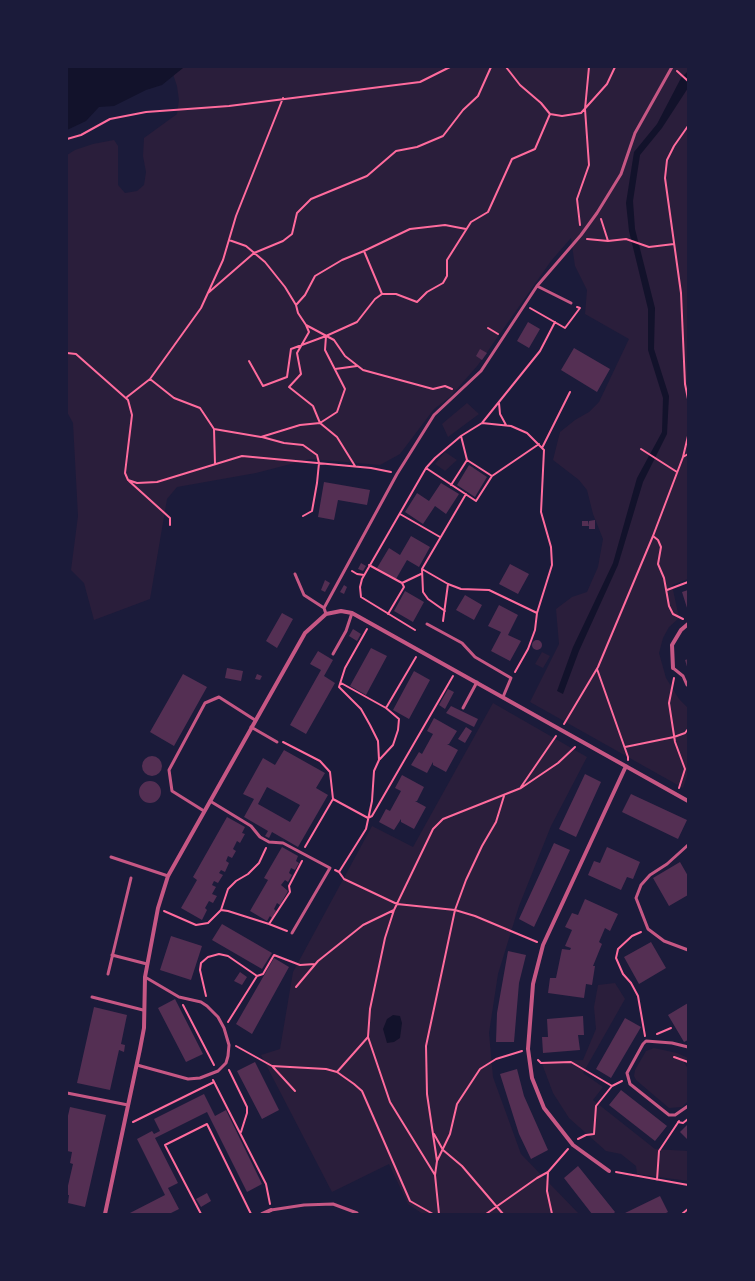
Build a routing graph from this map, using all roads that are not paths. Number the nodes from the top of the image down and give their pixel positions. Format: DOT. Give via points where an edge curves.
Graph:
graph roads {
  1 [pos="672,67"];
  2 [pos="537,286"];
  3 [pos="571,303"];
  4 [pos="295,574"];
  5 [pos="324,608"];
  6 [pos="352,613"];
  7 [pos="326,614"];
  8 [pos="427,624"];
  9 [pos="688,624"];
  10 [pos="333,654"];
  11 [pos="673,668"];
  12 [pos="478,682"];
  13 [pos="687,685"];
  14 [pos="503,697"];
  15 [pos="463,708"];
  16 [pos="255,720"];
  17 [pos="251,727"];
  18 [pos="277,742"];
  19 [pos="626,766"];
  20 [pos="210,801"];
  21 [pos="688,801"];
  22 [pos="204,811"];
  23 [pos="688,845"];
  24 [pos="111,857"];
  25 [pos="168,876"];
  26 [pos="131,878"];
  27 [pos="292,933"];
  28 [pos="688,950"];
  29 [pos="112,955"];
  30 [pos="147,964"];
  31 [pos="108,974"];
  32 [pos="145,977"];
  33 [pos="92,997"];
  34 [pos="143,1010"];
  35 [pos="688,1047"];
  36 [pos="137,1065"];
  37 [pos="67,1094"];
  38 [pos="128,1105"];
  39 [pos="688,1106"];
  40 [pos="609,1171"];
  41 [pos="270,1210"];
  42 [pos="357,1213"];
  43 [pos="105,1214"];
  44 [pos="262,1214"];
  1 -- 2 [label="lane" via="635,133 621,174 579,237"];
  2 -- 3 [label="lane"];
  2 -- 5 [label="lane" via="481,371 434,414 397,474"];
  4 -- 5 [label="lane" via="304,596"];
  5 -- 7 [label="lane"];
  6 -- 7 [label="street" via="341,611"];
  6 -- 10 [label="lane" via="346,631"];
  6 -- 12 [label="street"];
  7 -- 16 [label="street" via="305,633"];
  8 -- 14 [label="lane" via="462,643 475,657 511,678"];
  9 -- 11 [label="street" via="672,645"];
  11 -- 13 [label="lane" via="683,676"];
  12 -- 14 [label="street"];
  12 -- 15 [label="lane"];
  14 -- 19 [label="street"];
  16 -- 17 [label="street"];
  16 -- 22 [label="lane" via="219,697 205,703 169,770 172,790"];
  17 -- 18 [label="lane"];
  17 -- 20 [label="street"];
  19 -- 21 [label="street"];
  19 -- 40 [label="street" via="543,945 533,984 528,1050 532,1078 544,1108 573,1145"];
  20 -- 22 [label="street"];
  20 -- 27 [label="lane" via="251,826 260,837 269,842 283,843 330,868"];
  22 -- 25 [label="street"];
  23 -- 28 [label="lane" via="650,875 641,885 636,898 648,929 664,941"];
  24 -- 25 [label="lane"];
  25 -- 30 [label="street" via="158,908"];
  26 -- 29 [label="lane"];
  29 -- 30 [label="lane"];
  29 -- 31 [label="lane"];
  30 -- 32 [label="street"];
  32 -- 34 [label="street"];
  32 -- 36 [label="lane" via="179,997 207,1006 218,1016 229,1045 226,1063 210,1075 188,1079"];
  33 -- 34 [label="lane"];
  34 -- 36 [label="street" via="144,1028"];
  35 -- 39 [label="lane" via="646,1041 627,1072 630,1084 669,1114 675,1115"];
  36 -- 38 [label="street"];
  37 -- 38 [label="lane"];
  38 -- 43 [label="street"];
  41 -- 42 [label="lane" via="333,1204"];
  41 -- 44 [label="street"];
}
